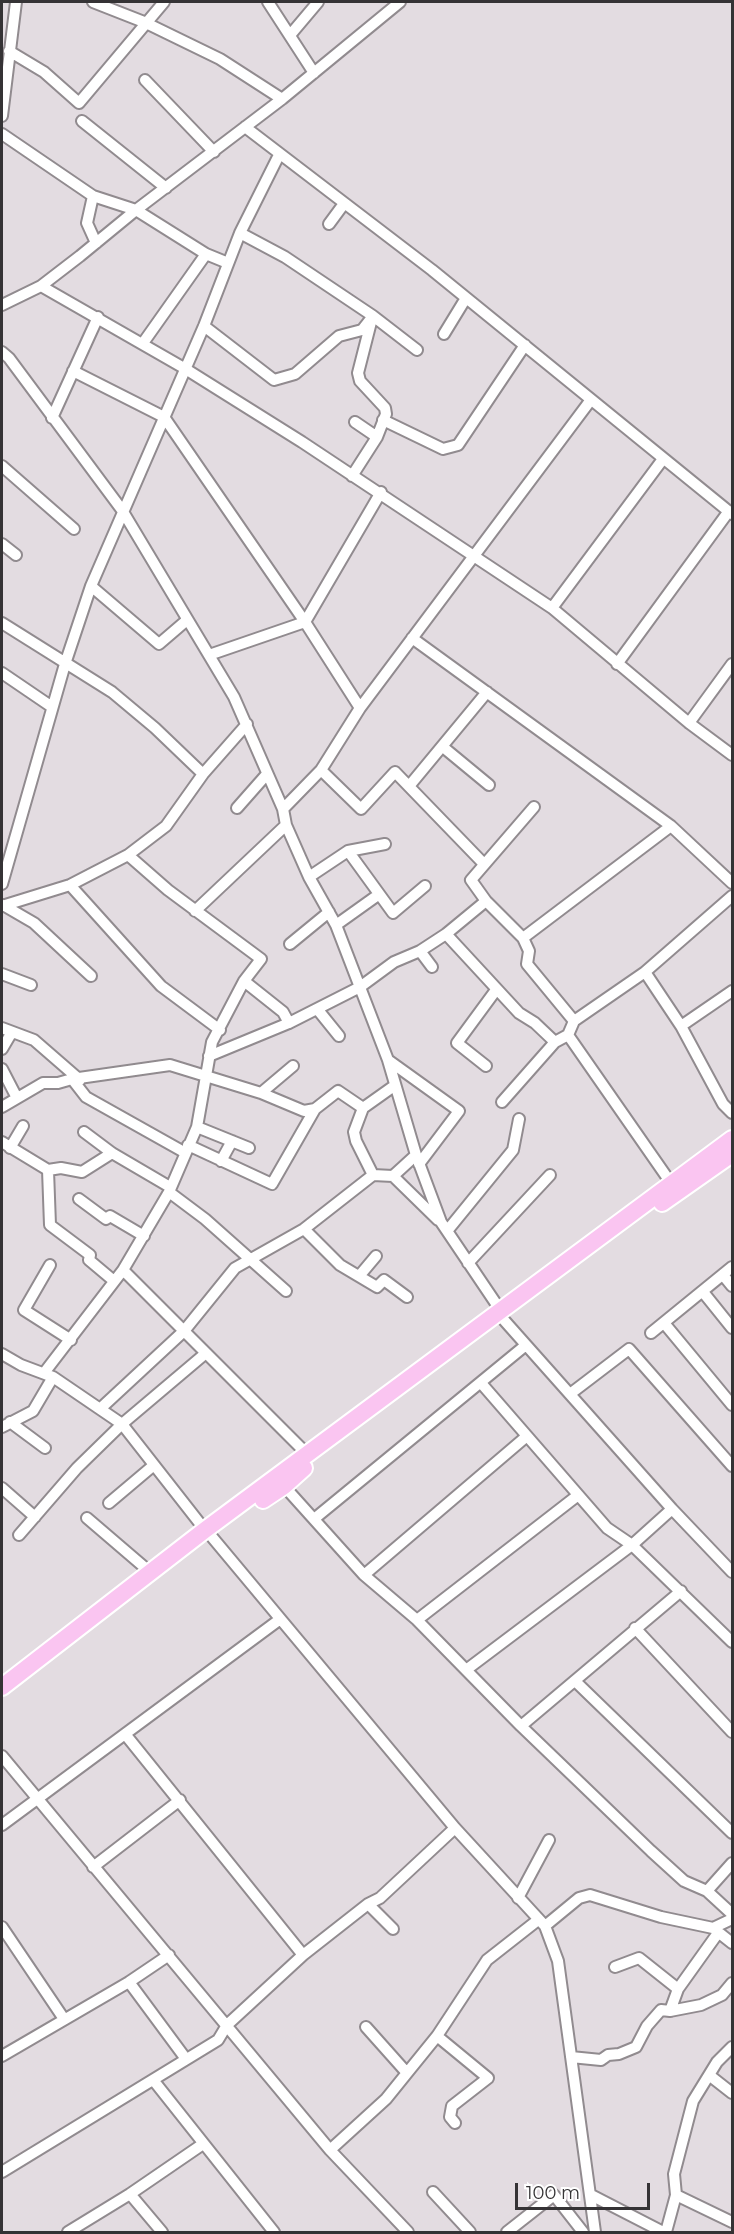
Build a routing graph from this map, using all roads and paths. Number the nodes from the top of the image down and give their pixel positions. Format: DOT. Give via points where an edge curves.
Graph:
graph roads {
  1 [pos="16,2"];
  2 [pos="93,2"];
  3 [pos="164,2"];
  4 [pos="268,2"];
  5 [pos="318,2"];
  6 [pos="399,2"];
  7 [pos="144,22"];
  8 [pos="291,34"];
  9 [pos="9,51"];
  10 [pos="314,73"];
  11 [pos="145,80"];
  12 [pos="282,99"];
  13 [pos="2,116"];
  14 [pos="82,121"];
  15 [pos="245,128"];
  16 [pos="2,134"];
  17 [pos="214,152"];
  18 [pos="279,155"];
  19 [pos="166,188"];
  20 [pos="93,196"];
  21 [pos="343,205"];
  22 [pos="136,210"];
  23 [pos="329,224"];
  24 [pos="240,233"];
  25 [pos="96,243"];
  26 [pos="207,254"];
  27 [pos="228,263"];
  28 [pos="41,286"];
  29 [pos="466,298"];
  30 [pos="2,304"];
  31 [pos="373,316"];
  32 [pos="98,317"];
  33 [pos="204,326"];
  34 [pos="444,334"];
  35 [pos="142,343"];
  36 [pos="525,345"];
  37 [pos="417,350"];
  38 [pos="2,352"];
  39 [pos="184,368"];
  40 [pos="73,371"];
  41 [pos="590,401"];
  42 [pos="164,417"];
  43 [pos="52,418"];
  44 [pos="383,420"];
  45 [pos="355,422"];
  46 [pos="377,436"];
  47 [pos="663,459"];
  48 [pos="2,466"];
  49 [pos="352,476"];
  50 [pos="381,492"];
  51 [pos="122,510"];
  52 [pos="731,512"];
  53 [pos="74,529"];
  54 [pos="2,544"];
  55 [pos="16,555"];
  56 [pos="474,555"];
  57 [pos="91,586"];
  58 [pos="552,608"];
  59 [pos="187,620"];
  60 [pos="305,622"];
  61 [pos="2,623"];
  62 [pos="412,638"];
  63 [pos="209,656"];
  64 [pos="65,664"];
  65 [pos="617,664"];
  66 [pos="732,664"];
  67 [pos="2,673"];
  68 [pos="487,692"];
  69 [pos="52,707"];
  70 [pos="360,708"];
  71 [pos="689,723"];
  72 [pos="247,724"];
  73 [pos="443,747"];
  74 [pos="732,755"];
  75 [pos="321,770"];
  76 [pos="203,774"];
  77 [pos="267,774"];
  78 [pos="410,785"];
  79 [pos="489,785"];
  80 [pos="534,807"];
  81 [pos="237,808"];
  82 [pos="284,809"];
  83 [pos="286,825"];
  84 [pos="670,826"];
  85 [pos="385,844"];
  86 [pos="348,851"];
  87 [pos="128,855"];
  88 [pos="484,864"];
  89 [pos="309,877"];
  90 [pos="732,883"];
  91 [pos="2,884"];
  92 [pos="70,885"];
  93 [pos="425,886"];
  94 [pos="378,895"];
  95 [pos="732,896"];
  96 [pos="486,901"];
  97 [pos="2,905"];
  98 [pos="195,911"];
  99 [pos="329,912"];
  100 [pos="336,925"];
  101 [pos="446,934"];
  102 [pos="523,938"];
  103 [pos="290,944"];
  104 [pos="420,951"];
  105 [pos="432,967"];
  106 [pos="645,972"];
  107 [pos="2,974"];
  108 [pos="91,976"];
  109 [pos="244,981"];
  110 [pos="31,985"];
  111 [pos="360,987"];
  112 [pos="496,990"];
  113 [pos="732,991"];
  114 [pos="318,1010"];
  115 [pos="574,1022"];
  116 [pos="290,1023"];
  117 [pos="681,1026"];
  118 [pos="7,1030"];
  119 [pos="220,1030"];
  120 [pos="568,1035"];
  121 [pos="339,1036"];
  122 [pos="555,1042"];
  123 [pos="2,1049"];
  124 [pos="209,1056"];
  125 [pos="388,1060"];
  126 [pos="293,1066"];
  127 [pos="486,1066"];
  128 [pos="2,1069"];
  129 [pos="205,1074"];
  130 [pos="76,1079"];
  131 [pos="394,1086"];
  132 [pos="261,1093"];
  133 [pos="17,1098"];
  134 [pos="502,1102"];
  135 [pos="2,1107"];
  136 [pos="363,1108"];
  137 [pos="315,1109"];
  138 [pos="732,1113"];
  139 [pos="519,1119"];
  140 [pos="23,1126"];
  141 [pos="197,1127"];
  142 [pos="84,1132"];
  143 [pos="732,1139"];
  144 [pos="232,1141"];
  145 [pos="6,1145"];
  146 [pos="249,1148"];
  147 [pos="186,1149"];
  148 [pos="112,1153"];
  149 [pos="732,1153"];
  150 [pos="417,1160"];
  151 [pos="221,1161"];
  152 [pos="48,1170"];
  153 [pos="696,1173"];
  154 [pos="373,1175"];
  155 [pos="550,1175"];
  156 [pos="393,1176"];
  157 [pos="671,1183"];
  158 [pos="169,1189"];
  159 [pos="79,1199"];
  160 [pos="444,1226"];
  161 [pos="304,1229"];
  162 [pos="144,1236"];
  163 [pos="376,1256"];
  164 [pos="252,1259"];
  165 [pos="468,1263"];
  166 [pos="50,1265"];
  167 [pos="732,1267"];
  168 [pos="123,1270"];
  169 [pos="360,1275"];
  170 [pos="723,1275"];
  171 [pos="114,1281"];
  172 [pos="732,1286"];
  173 [pos="286,1291"];
  174 [pos="702,1292"];
  175 [pos="407,1297"];
  176 [pos="502,1315"];
  177 [pos="664,1323"];
  178 [pos="732,1328"];
  179 [pos="184,1331"];
  180 [pos="651,1333"];
  181 [pos="71,1340"];
  182 [pos="526,1345"];
  183 [pos="206,1353"];
  184 [pos="2,1354"];
  185 [pos="48,1375"];
  186 [pos="481,1383"];
  187 [pos="570,1394"];
  188 [pos="732,1405"];
  189 [pos="101,1408"];
  190 [pos="122,1424"];
  191 [pos="6,1425"];
  192 [pos="527,1436"];
  193 [pos="45,1448"];
  194 [pos="307,1454"];
  195 [pos="154,1465"];
  196 [pos="732,1466"];
  197 [pos="284,1486"];
  198 [pos="2,1488"];
  199 [pos="577,1496"];
  200 [pos="109,1503"];
  201 [pos="672,1509"];
  202 [pos="35,1516"];
  203 [pos="87,1518"];
  204 [pos="314,1519"];
  205 [pos="208,1534"];
  206 [pos="18,1535"];
  207 [pos="632,1545"];
  208 [pos="150,1572"];
  209 [pos="732,1572"];
  210 [pos="364,1575"];
  211 [pos="681,1591"];
  212 [pos="279,1620"];
  213 [pos="417,1620"];
  214 [pos="635,1628"];
  215 [pos="732,1642"];
  216 [pos="466,1670"];
  217 [pos="575,1681"];
  218 [pos="2,1687"];
  219 [pos="2,1699"];
  220 [pos="521,1726"];
  221 [pos="732,1732"];
  222 [pos="125,1734"];
  223 [pos="2,1756"];
  224 [pos="36,1799"];
  225 [pos="180,1800"];
  226 [pos="2,1825"];
  227 [pos="455,1828"];
  228 [pos="732,1833"];
  229 [pos="549,1840"];
  230 [pos="732,1863"];
  231 [pos="93,1867"];
  232 [pos="707,1891"];
  233 [pos="518,1898"];
  234 [pos="368,1904"];
  235 [pos="732,1914"];
  236 [pos="732,1919"];
  237 [pos="542,1923"];
  238 [pos="2,1927"];
  239 [pos="393,1929"];
  240 [pos="715,1930"];
  241 [pos="732,1943"];
  242 [pos="169,1955"];
  243 [pos="303,1955"];
  244 [pos="615,1966"];
  245 [pos="129,1983"];
  246 [pos="732,1983"];
  247 [pos="678,1989"];
  248 [pos="670,2012"];
  249 [pos="64,2019"];
  250 [pos="227,2025"];
  251 [pos="366,2026"];
  252 [pos="437,2036"];
  253 [pos="732,2047"];
  254 [pos="2,2056"];
  255 [pos="571,2056"];
  256 [pos="186,2059"];
  257 [pos="407,2073"];
  258 [pos="709,2075"];
  259 [pos="154,2080"];
  260 [pos="732,2093"];
  261 [pos="454,2123"];
  262 [pos="202,2144"];
  263 [pos="330,2150"];
  264 [pos="2,2172"];
  265 [pos="433,2192"];
  266 [pos="130,2193"];
  267 [pos="591,2195"];
  268 [pos="676,2195"];
  269 [pos="731,2219"];
  270 [pos="403,2231"];
  271 [pos="68,2232"];
  272 [pos="162,2232"];
  273 [pos="274,2232"];
  274 [pos="470,2232"];
  275 [pos="507,2232"];
  276 [pos="583,2232"];
  277 [pos="595,2232"];
  278 [pos="665,2232"];
  1 -- 9 [label="street"];
  2 -- 7 [label="street"];
  3 -- 7 [label="street"];
  4 -- 8 [label="street"];
  5 -- 8 [label="street"];
  6 -- 10 [label="street"];
  7 -- 9 [label="street" via="79,103 44,72"];
  7 -- 12 [label="street" via="220,59"];
  8 -- 10 [label="street"];
  9 -- 13 [label="street"];
  10 -- 12 [label="street"];
  11 -- 17 [label="street"];
  12 -- 15 [label="street"];
  14 -- 19 [label="street"];
  15 -- 17 [label="street"];
  15 -- 18 [label="street"];
  16 -- 20 [label="street"];
  17 -- 19 [label="street"];
  18 -- 21 [label="street"];
  18 -- 24 [label="street"];
  19 -- 22 [label="street"];
  20 -- 22 [label="street"];
  20 -- 25 [label="street" via="87,223"];
  21 -- 23 [label="street"];
  21 -- 29 [label="street"];
  22 -- 25 [label="street"];
  22 -- 26 [label="street"];
  24 -- 27 [label="street"];
  24 -- 31 [label="street" via="285,257"];
  25 -- 28 [label="street"];
  26 -- 27 [label="street"];
  26 -- 35 [label="street"];
  27 -- 33 [label="street"];
  28 -- 30 [label="street"];
  28 -- 32 [label="street"];
  29 -- 34 [label="street"];
  29 -- 36 [label="street"];
  31 -- 33 [label="street" via="362,330 339,336 295,374 274,380"];
  31 -- 37 [label="street"];
  31 -- 44 [label="street" via="358,373 360,381 385,408"];
  32 -- 35 [label="street"];
  32 -- 40 [label="street"];
  33 -- 39 [label="street"];
  35 -- 39 [label="street"];
  36 -- 41 [label="street"];
  36 -- 44 [label="street" via="459,445 443,449"];
  38 -- 43 [label="street"];
  39 -- 42 [label="street"];
  39 -- 49 [label="street"];
  40 -- 42 [label="street"];
  40 -- 43 [label="street"];
  41 -- 47 [label="street"];
  41 -- 56 [label="street"];
  42 -- 51 [label="street"];
  42 -- 60 [label="street"];
  43 -- 51 [label="street"];
  44 -- 46 [label="street"];
  45 -- 46 [label="street"];
  46 -- 49 [label="street"];
  47 -- 52 [label="street"];
  47 -- 58 [label="street"];
  48 -- 53 [label="street"];
  49 -- 50 [label="street"];
  50 -- 56 [label="street"];
  50 -- 60 [label="street"];
  51 -- 57 [label="street"];
  51 -- 59 [label="street"];
  52 -- 65 [label="street"];
  54 -- 55 [label="street"];
  56 -- 58 [label="street"];
  56 -- 62 [label="street"];
  57 -- 59 [label="street" via="159,644"];
  57 -- 64 [label="street"];
  58 -- 65 [label="street"];
  59 -- 63 [label="street"];
  60 -- 63 [label="street"];
  60 -- 70 [label="street"];
  61 -- 64 [label="street"];
  62 -- 68 [label="street"];
  62 -- 70 [label="street"];
  63 -- 72 [label="street"];
  64 -- 69 [label="street"];
  64 -- 76 [label="street" via="112,692"];
  65 -- 71 [label="street"];
  66 -- 71 [label="street"];
  67 -- 69 [label="street"];
  68 -- 73 [label="street"];
  68 -- 84 [label="street"];
  69 -- 91 [label="street"];
  70 -- 75 [label="street"];
  71 -- 74 [label="street"];
  72 -- 76 [label="street"];
  72 -- 77 [label="street"];
  73 -- 78 [label="street"];
  73 -- 79 [label="street"];
  75 -- 78 [label="street" via="361,809 394,772"];
  75 -- 82 [label="street"];
  76 -- 87 [label="street" via="166,826"];
  77 -- 81 [label="street"];
  77 -- 82 [label="street"];
  78 -- 88 [label="street"];
  80 -- 88 [label="street"];
  82 -- 83 [label="street"];
  83 -- 89 [label="street"];
  83 -- 98 [label="street"];
  84 -- 90 [label="street"];
  84 -- 102 [label="street"];
  85 -- 86 [label="street"];
  86 -- 89 [label="street"];
  86 -- 94 [label="street"];
  87 -- 92 [label="street"];
  87 -- 98 [label="street"];
  88 -- 96 [label="street" via="471,880"];
  89 -- 99 [label="street"];
  92 -- 97 [label="street"];
  92 -- 119 [label="street" via="161,986"];
  93 -- 94 [label="street" via="393,913"];
  94 -- 100 [label="street"];
  95 -- 106 [label="street"];
  96 -- 101 [label="street"];
  96 -- 102 [label="street"];
  97 -- 108 [label="street" via="34,923"];
  98 -- 109 [label="street" via="261,959"];
  99 -- 100 [label="street"];
  99 -- 103 [label="street"];
  100 -- 111 [label="street"];
  101 -- 104 [label="street"];
  101 -- 112 [label="street"];
  102 -- 115 [label="street" via="529,951 527,964"];
  104 -- 105 [label="street"];
  104 -- 111 [label="street" via="394,962"];
  106 -- 115 [label="street"];
  106 -- 117 [label="street"];
  107 -- 110 [label="street"];
  109 -- 116 [label="street" via="283,1012"];
  109 -- 119 [label="street"];
  111 -- 114 [label="street"];
  111 -- 125 [label="street"];
  112 -- 122 [label="street"];
  112 -- 127 [label="street" via="457,1043"];
  113 -- 117 [label="street"];
  114 -- 116 [label="street"];
  114 -- 121 [label="street"];
  115 -- 120 [label="street"];
  116 -- 124 [label="street"];
  117 -- 138 [label="street" via="723,1104"];
  118 -- 123 [label="street"];
  118 -- 130 [label="street" via="34,1041"];
  119 -- 124 [label="street"];
  120 -- 122 [label="street"];
  120 -- 157 [label="street"];
  122 -- 134 [label="street"];
  124 -- 129 [label="street"];
  125 -- 131 [label="street"];
  125 -- 150 [label="street" via="459,1111"];
  126 -- 132 [label="street"];
  128 -- 133 [label="street"];
  129 -- 130 [label="street" via="170,1065"];
  129 -- 132 [label="street"];
  129 -- 141 [label="street"];
  130 -- 133 [label="street" via="43,1083"];
  130 -- 147 [label="street" via="86,1097"];
  131 -- 136 [label="street"];
  131 -- 150 [label="street"];
  132 -- 137 [label="street" via="304,1111"];
  133 -- 135 [label="street"];
  136 -- 137 [label="street" via="338,1091"];
  136 -- 154 [label="street" via="354,1131"];
  137 -- 151 [label="street" via="272,1184"];
  139 -- 160 [label="street" via="513,1150"];
  140 -- 145 [label="street"];
  141 -- 144 [label="street"];
  141 -- 147 [label="street"];
  142 -- 148 [label="street"];
  143 -- 153 [label="main road"];
  144 -- 146 [label="street"];
  144 -- 151 [label="street"];
  145 -- 152 [label="street"];
  147 -- 151 [label="street"];
  147 -- 158 [label="street"];
  148 -- 152 [label="street" via="82,1172"];
  148 -- 158 [label="street"];
  149 -- 153 [label="main road"];
  150 -- 156 [label="street"];
  150 -- 160 [label="street"];
  152 -- 171 [label="street" via="50,1225 90,1255 88,1260"];
  153 -- 157 [label="main road"];
  153 -- 176 [label="main road"];
  154 -- 156 [label="street"];
  154 -- 161 [label="street"];
  155 -- 165 [label="street"];
  156 -- 160 [label="street"];
  157 -- 176 [label="main road"];
  158 -- 162 [label="street"];
  158 -- 164 [label="street"];
  159 -- 162 [label="street" via="106,1220 110,1216"];
  160 -- 165 [label="street"];
  161 -- 164 [label="street"];
  161 -- 169 [label="street" via="339,1265"];
  162 -- 168 [label="street"];
  163 -- 169 [label="street"];
  164 -- 173 [label="street"];
  164 -- 179 [label="street" via="235,1268"];
  165 -- 176 [label="street"];
  166 -- 181 [label="street" via="24,1310"];
  167 -- 170 [label="street"];
  168 -- 171 [label="street"];
  168 -- 179 [label="street"];
  169 -- 175 [label="street" via="377,1287 384,1280"];
  170 -- 172 [label="street"];
  170 -- 174 [label="street"];
  171 -- 181 [label="street"];
  174 -- 177 [label="street"];
  174 -- 178 [label="street"];
  176 -- 182 [label="street"];
  176 -- 194 [label="main road"];
  176 -- 197 [label="main road" via="456,1357 325,1450"];
  177 -- 180 [label="street"];
  177 -- 188 [label="street"];
  179 -- 183 [label="street"];
  179 -- 189 [label="street"];
  181 -- 185 [label="street"];
  182 -- 186 [label="street"];
  182 -- 187 [label="street"];
  183 -- 190 [label="street"];
  183 -- 194 [label="street"];
  184 -- 185 [label="street"];
  185 -- 189 [label="street"];
  185 -- 191 [label="street" via="33,1410"];
  186 -- 192 [label="street"];
  186 -- 204 [label="street"];
  187 -- 196 [label="street" via="629,1349"];
  187 -- 201 [label="street"];
  189 -- 190 [label="street"];
  190 -- 195 [label="street"];
  190 -- 202 [label="street"];
  191 -- 193 [label="street"];
  192 -- 199 [label="street"];
  192 -- 210 [label="street"];
  194 -- 205 [label="main road"];
  195 -- 200 [label="street"];
  195 -- 205 [label="street"];
  197 -- 204 [label="street"];
  197 -- 205 [label="main road"];
  198 -- 202 [label="street"];
  199 -- 207 [label="street" via="607,1528"];
  199 -- 213 [label="street"];
  201 -- 207 [label="street"];
  201 -- 209 [label="street"];
  202 -- 206 [label="street"];
  203 -- 208 [label="street"];
  204 -- 210 [label="street"];
  205 -- 208 [label="main road"];
  205 -- 212 [label="street"];
  205 -- 219 [label="main road"];
  207 -- 211 [label="street"];
  207 -- 216 [label="street"];
  208 -- 218 [label="main road"];
  210 -- 213 [label="street"];
  211 -- 214 [label="street"];
  211 -- 215 [label="street"];
  212 -- 222 [label="street"];
  212 -- 227 [label="street"];
  213 -- 216 [label="street"];
  214 -- 217 [label="street"];
  214 -- 221 [label="street"];
  216 -- 220 [label="street"];
  217 -- 220 [label="street"];
  217 -- 228 [label="street"];
  220 -- 232 [label="street" via="678,1876"];
  222 -- 224 [label="street"];
  222 -- 225 [label="street"];
  223 -- 224 [label="street"];
  224 -- 226 [label="street"];
  224 -- 231 [label="street"];
  225 -- 231 [label="street"];
  225 -- 243 [label="street"];
  227 -- 233 [label="street"];
  227 -- 234 [label="street" via="380,1898"];
  229 -- 233 [label="street"];
  230 -- 232 [label="street"];
  231 -- 242 [label="street"];
  232 -- 235 [label="street"];
  233 -- 237 [label="street"];
  234 -- 239 [label="street"];
  234 -- 243 [label="street"];
  236 -- 240 [label="street"];
  237 -- 240 [label="street" via="590,1895"];
  237 -- 252 [label="street" via="488,1960"];
  237 -- 255 [label="street" via="558,1961"];
  238 -- 249 [label="street"];
  240 -- 241 [label="street"];
  240 -- 247 [label="street"];
  242 -- 245 [label="street"];
  242 -- 250 [label="street"];
  243 -- 250 [label="street"];
  244 -- 247 [label="street" via="639,1958"];
  245 -- 249 [label="street"];
  245 -- 256 [label="street"];
  246 -- 248 [label="street" via="722,1995 701,2005"];
  247 -- 248 [label="street"];
  248 -- 255 [label="street" via="661,2010 636,2047 601,2060"];
  249 -- 254 [label="street"];
  250 -- 256 [label="street" via="218,2040"];
  250 -- 263 [label="street"];
  251 -- 257 [label="street"];
  252 -- 257 [label="street"];
  252 -- 261 [label="street" via="488,2078 452,2106 450,2117"];
  253 -- 258 [label="street"];
  255 -- 267 [label="street"];
  256 -- 259 [label="street"];
  257 -- 263 [label="street" via="386,2099"];
  258 -- 260 [label="street"];
  258 -- 268 [label="street" via="693,2101 674,2174"];
  259 -- 262 [label="street"];
  259 -- 264 [label="street"];
  262 -- 266 [label="street"];
  262 -- 273 [label="street"];
  263 -- 270 [label="street"];
  265 -- 274 [label="street"];
  266 -- 271 [label="street"];
  266 -- 272 [label="street"];
  267 -- 277 [label="street"];
  267 -- 278 [label="street"];
  268 -- 269 [label="street"];
  268 -- 278 [label="street"];
  275 -- 276 [label="street" via="554,2195"];
}
